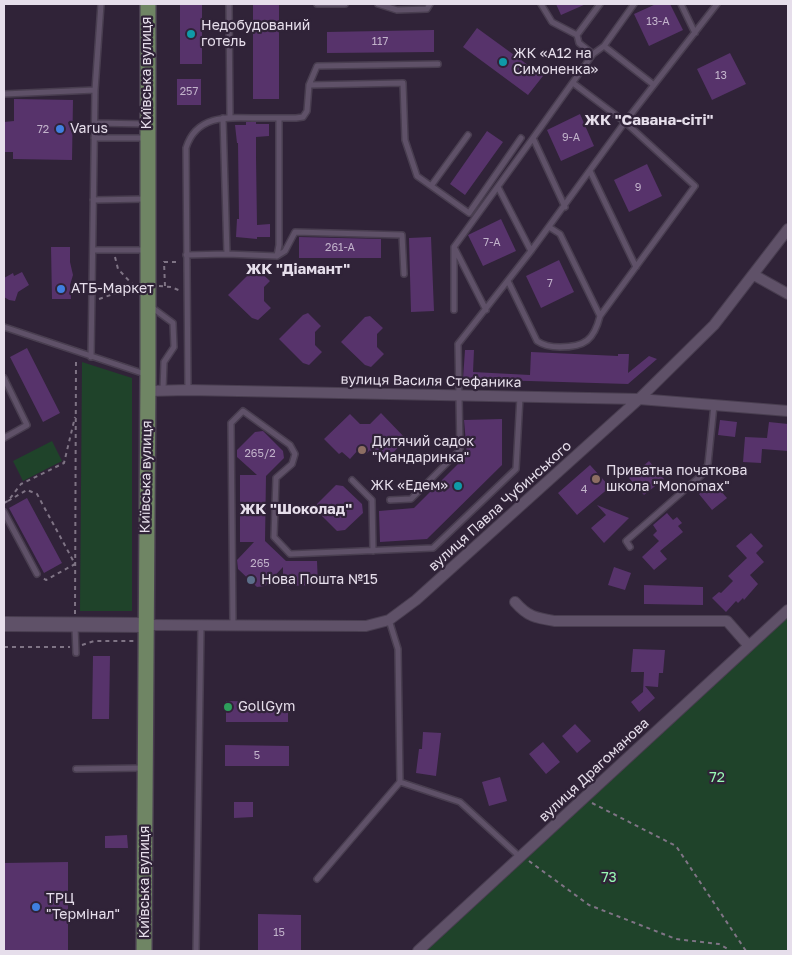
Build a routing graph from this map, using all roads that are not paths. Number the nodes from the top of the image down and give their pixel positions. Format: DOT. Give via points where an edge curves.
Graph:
graph roads {
  1 [pos="101,4"];
  2 [pos="148,4"];
  3 [pos="229,4"];
  4 [pos="317,4"];
  5 [pos="345,4"];
  6 [pos="378,4"];
  7 [pos="430,4"];
  8 [pos="542,4"];
  9 [pos="600,4"];
  10 [pos="634,4"];
  11 [pos="681,4"];
  12 [pos="717,4"];
  13 [pos="695,33"];
  14 [pos="577,35"];
  15 [pos="604,46"];
  16 [pos="593,54"];
  17 [pos="438,64"];
  18 [pos="573,83"];
  19 [pos="309,85"];
  20 [pos="654,85"];
  21 [pos="95,90"];
  22 [pos="4,94"];
  23 [pos="230,117"];
  24 [pos="223,118"];
  25 [pos="279,118"];
  26 [pos="626,122"];
  27 [pos="95,124"];
  28 [pos="147,131"];
  29 [pos="468,135"];
  30 [pos="94,138"];
  31 [pos="521,138"];
  32 [pos="533,138"];
  33 [pos="590,171"];
  34 [pos="430,186"];
  35 [pos="498,187"];
  36 [pos="147,199"];
  37 [pos="93,200"];
  38 [pos="565,207"];
  39 [pos="550,227"];
  40 [pos="788,229"];
  41 [pos="454,247"];
  42 [pos="92,250"];
  43 [pos="147,250"];
  44 [pos="531,251"];
  45 [pos="227,254"];
  46 [pos="186,255"];
  47 [pos="277,256"];
  48 [pos="636,267"];
  49 [pos="404,274"];
  50 [pos="754,275"];
  51 [pos="508,281"];
  52 [pos="788,294"];
  53 [pos="147,304"];
  54 [pos="454,310"];
  55 [pos="486,310"];
  56 [pos="600,316"];
  57 [pos="4,326"];
  58 [pos="91,357"];
  59 [pos="148,375"];
  60 [pos="4,378"];
  61 [pos="155,390"];
  62 [pos="188,390"];
  63 [pos="459,395"];
  64 [pos="520,397"];
  65 [pos="639,400"];
  66 [pos="714,405"];
  67 [pos="788,411"];
  68 [pos="4,438"];
  69 [pos="352,480"];
  70 [pos="390,500"];
  71 [pos="4,512"];
  72 [pos="630,548"];
  73 [pos="373,551"];
  74 [pos="37,574"];
  75 [pos="515,602"];
  76 [pos="788,610"];
  77 [pos="389,620"];
  78 [pos="4,624"];
  79 [pos="75,624"];
  80 [pos="146,625"];
  81 [pos="201,626"];
  82 [pos="233,627"];
  83 [pos="749,646"];
  84 [pos="76,653"];
  85 [pos="145,768"];
  86 [pos="76,769"];
  87 [pos="400,782"];
  88 [pos="520,857"];
  89 [pos="316,879"];
  90 [pos="144,951"];
  91 [pos="196,951"];
  92 [pos="418,951"];
  1 -- 21 [label="lane"];
  2 -- 28 [label="main road, Київська вулиця"];
  3 -- 23 [label="lane"];
  4 -- 5 [label="lane"];
  6 -- 7 [label="lane" via="397,10 426,9"];
  8 -- 14 [label="lane" via="552,22"];
  9 -- 14 [label="lane"];
  10 -- 15 [label="lane"];
  11 -- 13 [label="lane"];
  12 -- 13 [label="lane"];
  13 -- 20 [label="lane"];
  14 -- 16 [label="lane" via="579,43"];
  15 -- 16 [label="lane"];
  15 -- 20 [label="lane"];
  16 -- 18 [label="lane"];
  17 -- 19 [label="lane" via="317,66"];
  18 -- 26 [label="lane"];
  18 -- 32 [label="lane"];
  19 -- 25 [label="lane" via="303,116"];
  19 -- 34 [label="lane" via="403,83 405,140 417,176"];
  20 -- 26 [label="lane"];
  21 -- 22 [label="lane"];
  21 -- 27 [label="lane"];
  23 -- 24 [label="lane"];
  23 -- 25 [label="lane"];
  24 -- 45 [label="lane"];
  24 -- 46 [label="lane" via="200,126 186,148"];
  25 -- 47 [label="lane"];
  26 -- 33 [label="lane"];
  26 -- 48 [label="lane" via="695,186"];
  27 -- 28 [label="lane"];
  27 -- 30 [label="lane"];
  28 -- 30 [label="lane"];
  28 -- 36 [label="main road, Київська вулиця"];
  29 -- 34 [label="lane"];
  30 -- 37 [label="lane"];
  31 -- 34 [label="lane" via="469,212"];
  32 -- 35 [label="lane"];
  32 -- 38 [label="lane"];
  33 -- 38 [label="lane"];
  33 -- 48 [label="lane"];
  35 -- 41 [label="lane"];
  35 -- 44 [label="lane"];
  36 -- 37 [label="lane"];
  36 -- 43 [label="main road, Київська вулиця"];
  37 -- 42 [label="lane"];
  38 -- 39 [label="lane"];
  39 -- 44 [label="lane"];
  39 -- 56 [label="lane" via="560,234"];
  40 -- 50 [label="street, вулиця Павла Чубинського"];
  41 -- 54 [label="lane"];
  41 -- 55 [label="lane"];
  42 -- 43 [label="lane"];
  42 -- 58 [label="lane"];
  43 -- 53 [label="main road, Київська вулиця" via="141,286"];
  44 -- 51 [label="lane"];
  45 -- 46 [label="lane"];
  45 -- 47 [label="lane"];
  46 -- 62 [label="lane"];
  47 -- 49 [label="lane" via="285,251 295,232 402,235"];
  48 -- 56 [label="lane"];
  50 -- 52 [label="street"];
  50 -- 65 [label="street, вулиця Павла Чубинського" via="714,326"];
  51 -- 55 [label="lane"];
  51 -- 56 [label="lane" via="533,335 543,345 568,347 583,344 594,335"];
  53 -- 59 [label="main road, Київська вулиця"];
  53 -- 61 [label="lane" via="173,323 174,347 164,362"];
  55 -- 63 [label="lane" via="458,344"];
  57 -- 58 [label="lane"];
  58 -- 59 [label="lane"];
  59 -- 61 [label="main road, Київська вулиця"];
  60 -- 68 [label="lane" via="27,425"];
  61 -- 62 [label="street, вулиця Василя Стефаника"];
  61 -- 80 [label="main road, Київська вулиця"];
  62 -- 63 [label="street, вулиця Василя Стефаника"];
  63 -- 64 [label="street, вулиця Василя Стефаника"];
  63 -- 70 [label="lane" via="460,450 412,498"];
  64 -- 65 [label="street, вулиця Василя Стефаника"];
  64 -- 73 [label="lane" via="516,469 433,548"];
  65 -- 66 [label="street, вулиця Василя Стефаника"];
  65 -- 77 [label="street, вулиця Павла Чубинського" via="416,600"];
  66 -- 67 [label="street, вулиця Василя Стефаника"];
  66 -- 72 [label="lane" via="708,464 704,473 626,541"];
  69 -- 73 [label="lane" via="372,500"];
  71 -- 74 [label="lane"];
  73 -- 82 [label="lane" via="290,554 274,537 276,478 292,464 295,454 290,445 243,411 231,423"];
  75 -- 83 [label="street" via="535,618 556,621 727,621"];
  76 -- 83 [label="street, вулиця Драгоманова"];
  77 -- 82 [label="street, вулиця Павла Чубинського" via="366,626"];
  77 -- 87 [label="lane" via="398,649"];
  78 -- 79 [label="main road"];
  79 -- 80 [label="main road"];
  79 -- 84 [label="lane"];
  80 -- 81 [label="street, вулиця Павла Чубинського"];
  80 -- 85 [label="main road, Київська вулиця"];
  81 -- 82 [label="street, вулиця Павла Чубинського"];
  81 -- 91 [label="lane"];
  83 -- 88 [label="street, вулиця Драгоманова"];
  85 -- 86 [label="lane"];
  85 -- 90 [label="main road, Київська вулиця"];
  87 -- 88 [label="lane" via="460,802"];
  87 -- 89 [label="lane"];
  88 -- 92 [label="street, вулиця Драгоманова"];
}
